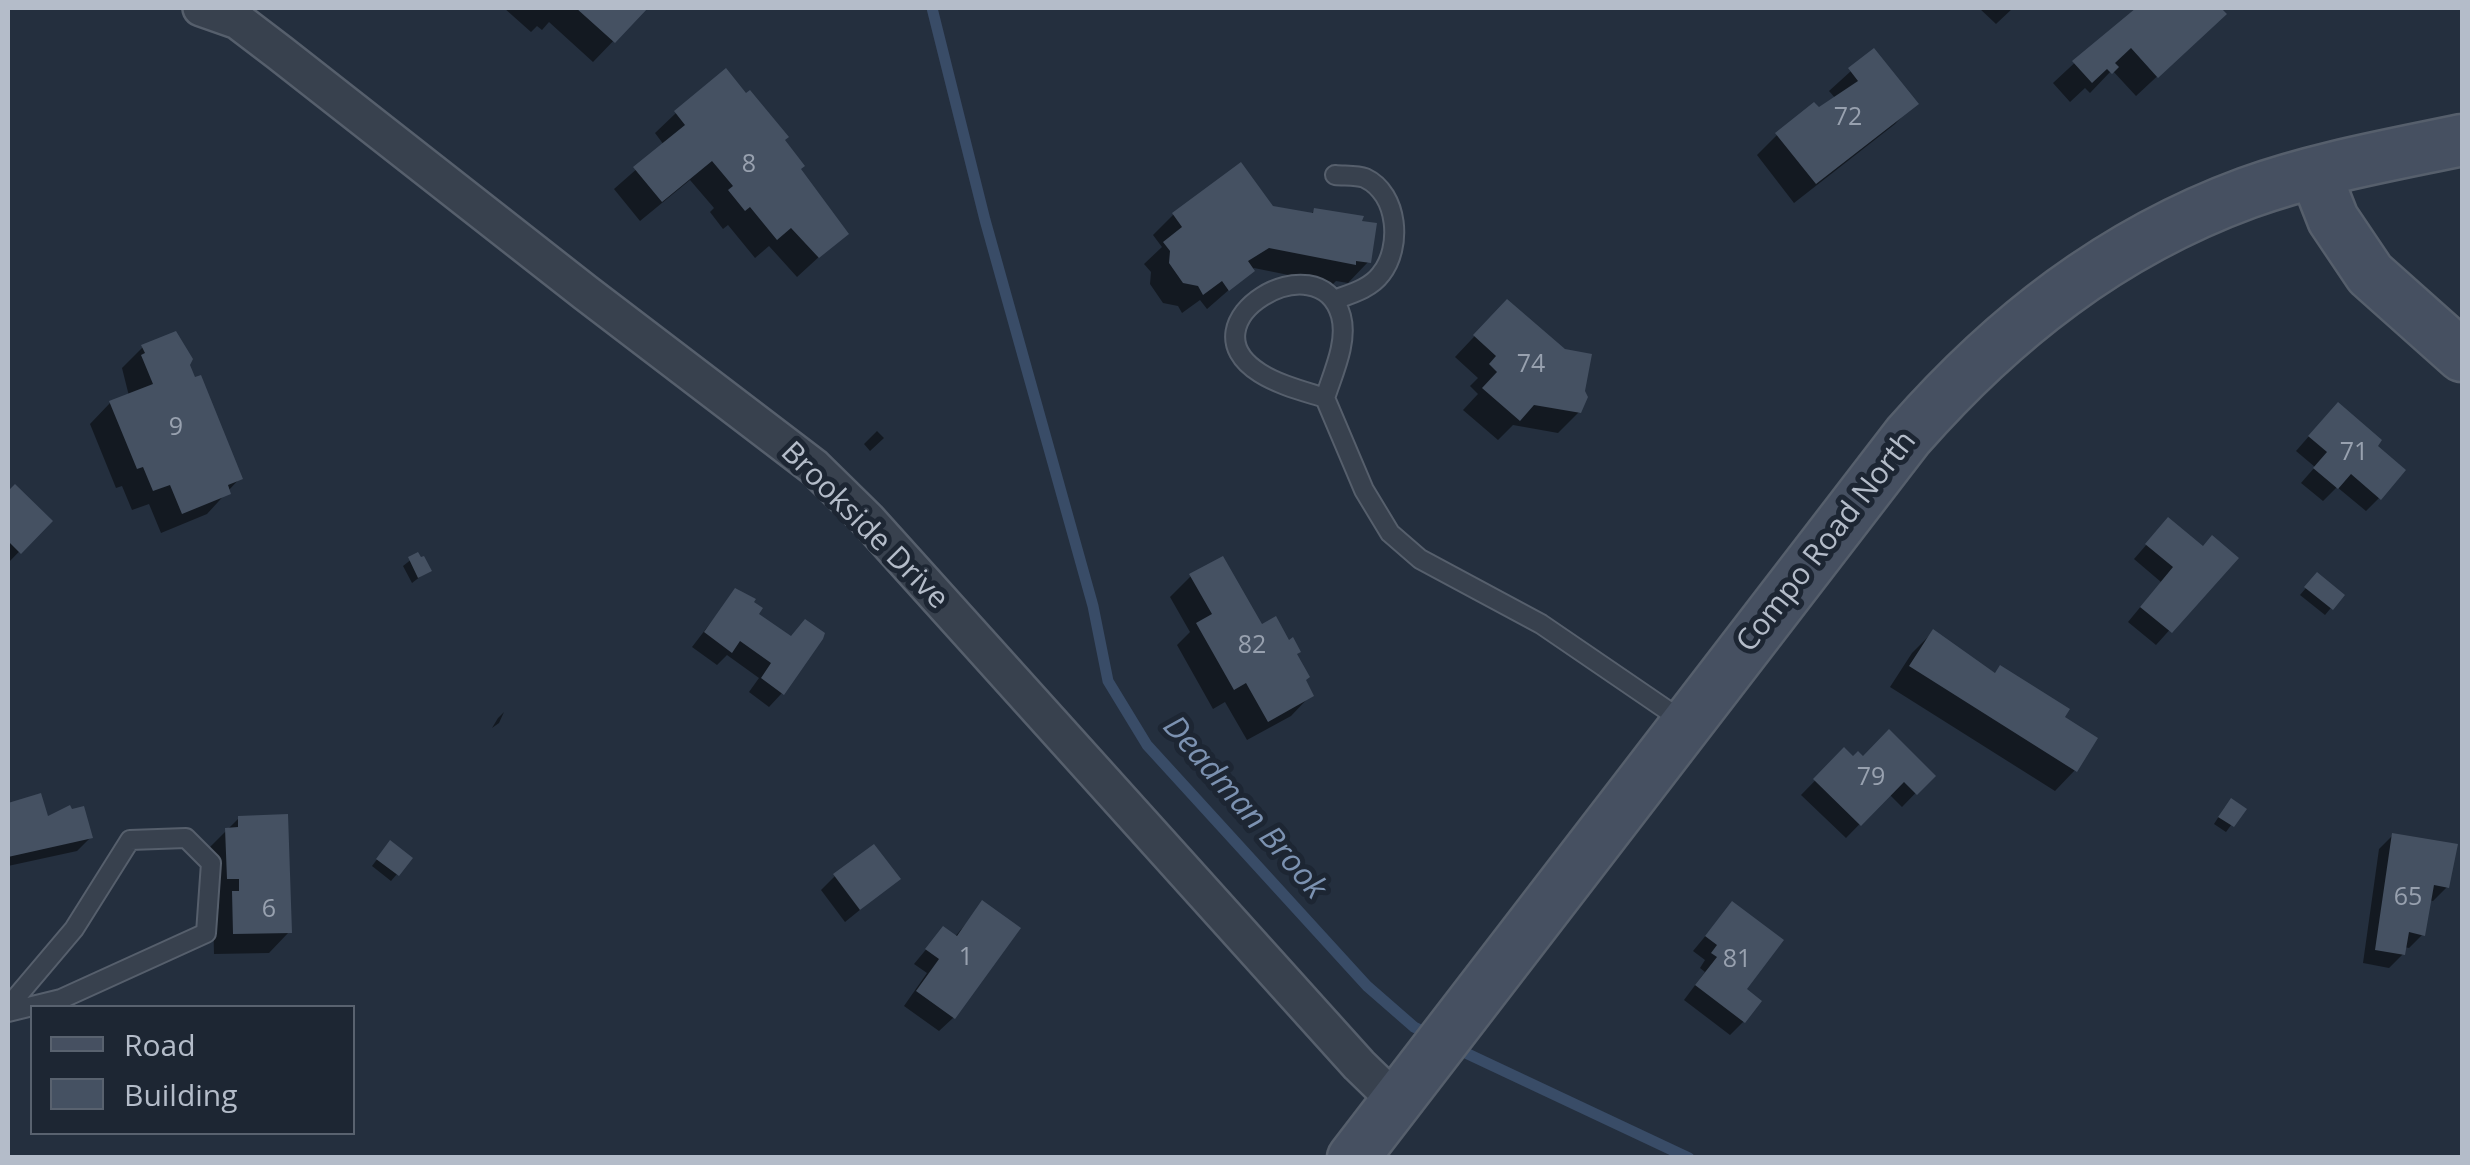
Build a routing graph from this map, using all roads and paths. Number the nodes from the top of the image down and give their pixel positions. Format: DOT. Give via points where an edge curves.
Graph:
graph roads {
  1 [pos="201,8"];
  2 [pos="2462,140"];
  3 [pos="2315,173"];
  4 [pos="1335,176"];
  5 [pos="1334,300"];
  6 [pos="2462,356"];
  7 [pos="1325,398"];
  8 [pos="1687,724"];
  9 [pos="32,1005"];
  10 [pos="8,1010"];
  11 [pos="1397,1102"];
  12 [pos="1353,1158"];
  1 -- 11 [label="street, Brookside Drive" via="238,22 280,52 814,467"];
  2 -- 3 [label="main road, Compo Road North"];
  3 -- 6 [label="main road" via="2333,219 2370,274"];
  3 -- 8 [label="main road, Compo Road North" via="2200,211 2130,245 2003,338 1908,436"];
  4 -- 5 [label="lane" via="1363,177 1377,186 1388,200 1394,234 1383,273"];
  5 -- 7 [label="lane" via="1344,336"];
  5 -- 7 [label="lane" via="1308,285 1286,286 1264,296 1235,327 1243,359 1259,373"];
  7 -- 8 [label="lane" via="1390,534 1420,559 1541,624"];
  8 -- 11 [label="main road, Compo Road North"];
  9 -- 10 [label="lane" via="61,999 206,933 211,863 186,838 130,840 74,929"];
  11 -- 12 [label="main road, Compo Road North"];
}
